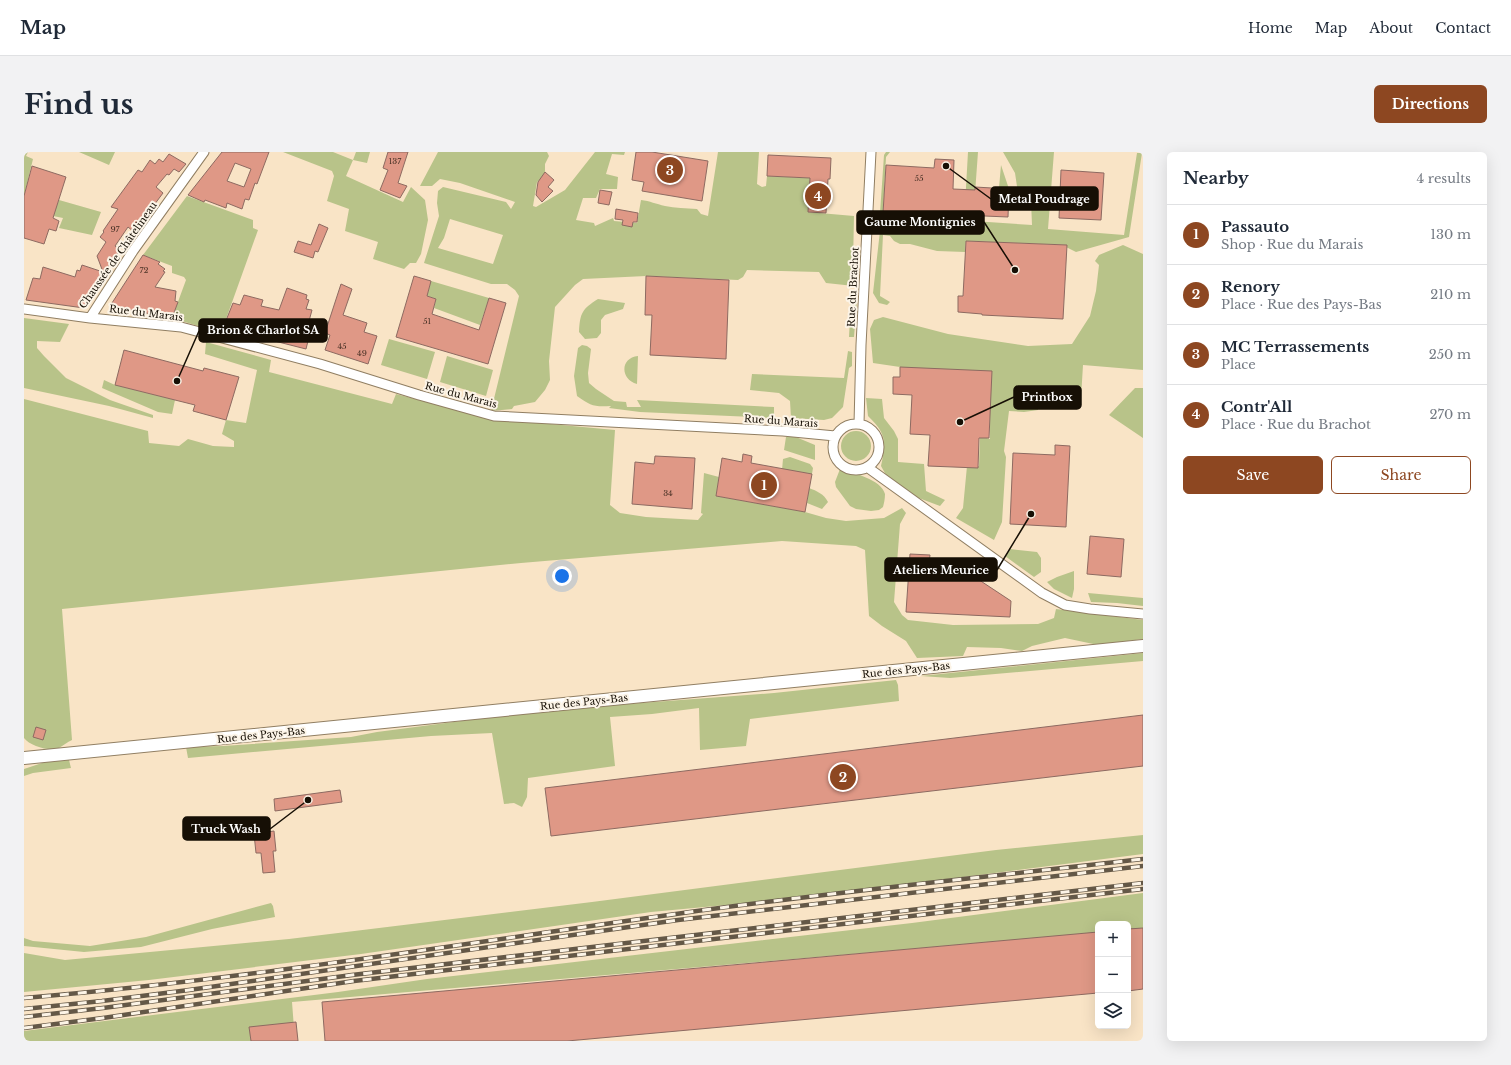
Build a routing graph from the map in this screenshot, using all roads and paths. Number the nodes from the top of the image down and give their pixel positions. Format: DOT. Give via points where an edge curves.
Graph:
graph roads {
  1 [pos="204,152"];
  2 [pos="871,152"];
  3 [pos="24,309"];
  4 [pos="90,318"];
  5 [pos="860,424"];
  6 [pos="835,436"];
  7 [pos="867,467"];
  8 [pos="1143,614"];
  9 [pos="1143,646"];
  10 [pos="24,758"];
  1 -- 4 [label="street, Chaussée de Châtelineau" via="133,251"];
  2 -- 5 [label="street, Rue du Brachot" via="861,345"];
  3 -- 4 [label="street, Chaussée de Châtelineau"];
  4 -- 6 [label="street, Rue du Marais" via="181,327 320,364 494,416"];
  5 -- 6 [label="street" via="847,425"];
  5 -- 7 [label="street" via="871,429 878,440 878,452"];
  6 -- 7 [label="street" via="834,452 841,464 853,469"];
  7 -- 8 [label="street" via="1042,593 1065,605"];
  9 -- 10 [label="street, Rue des Pays-Bas"];
}
